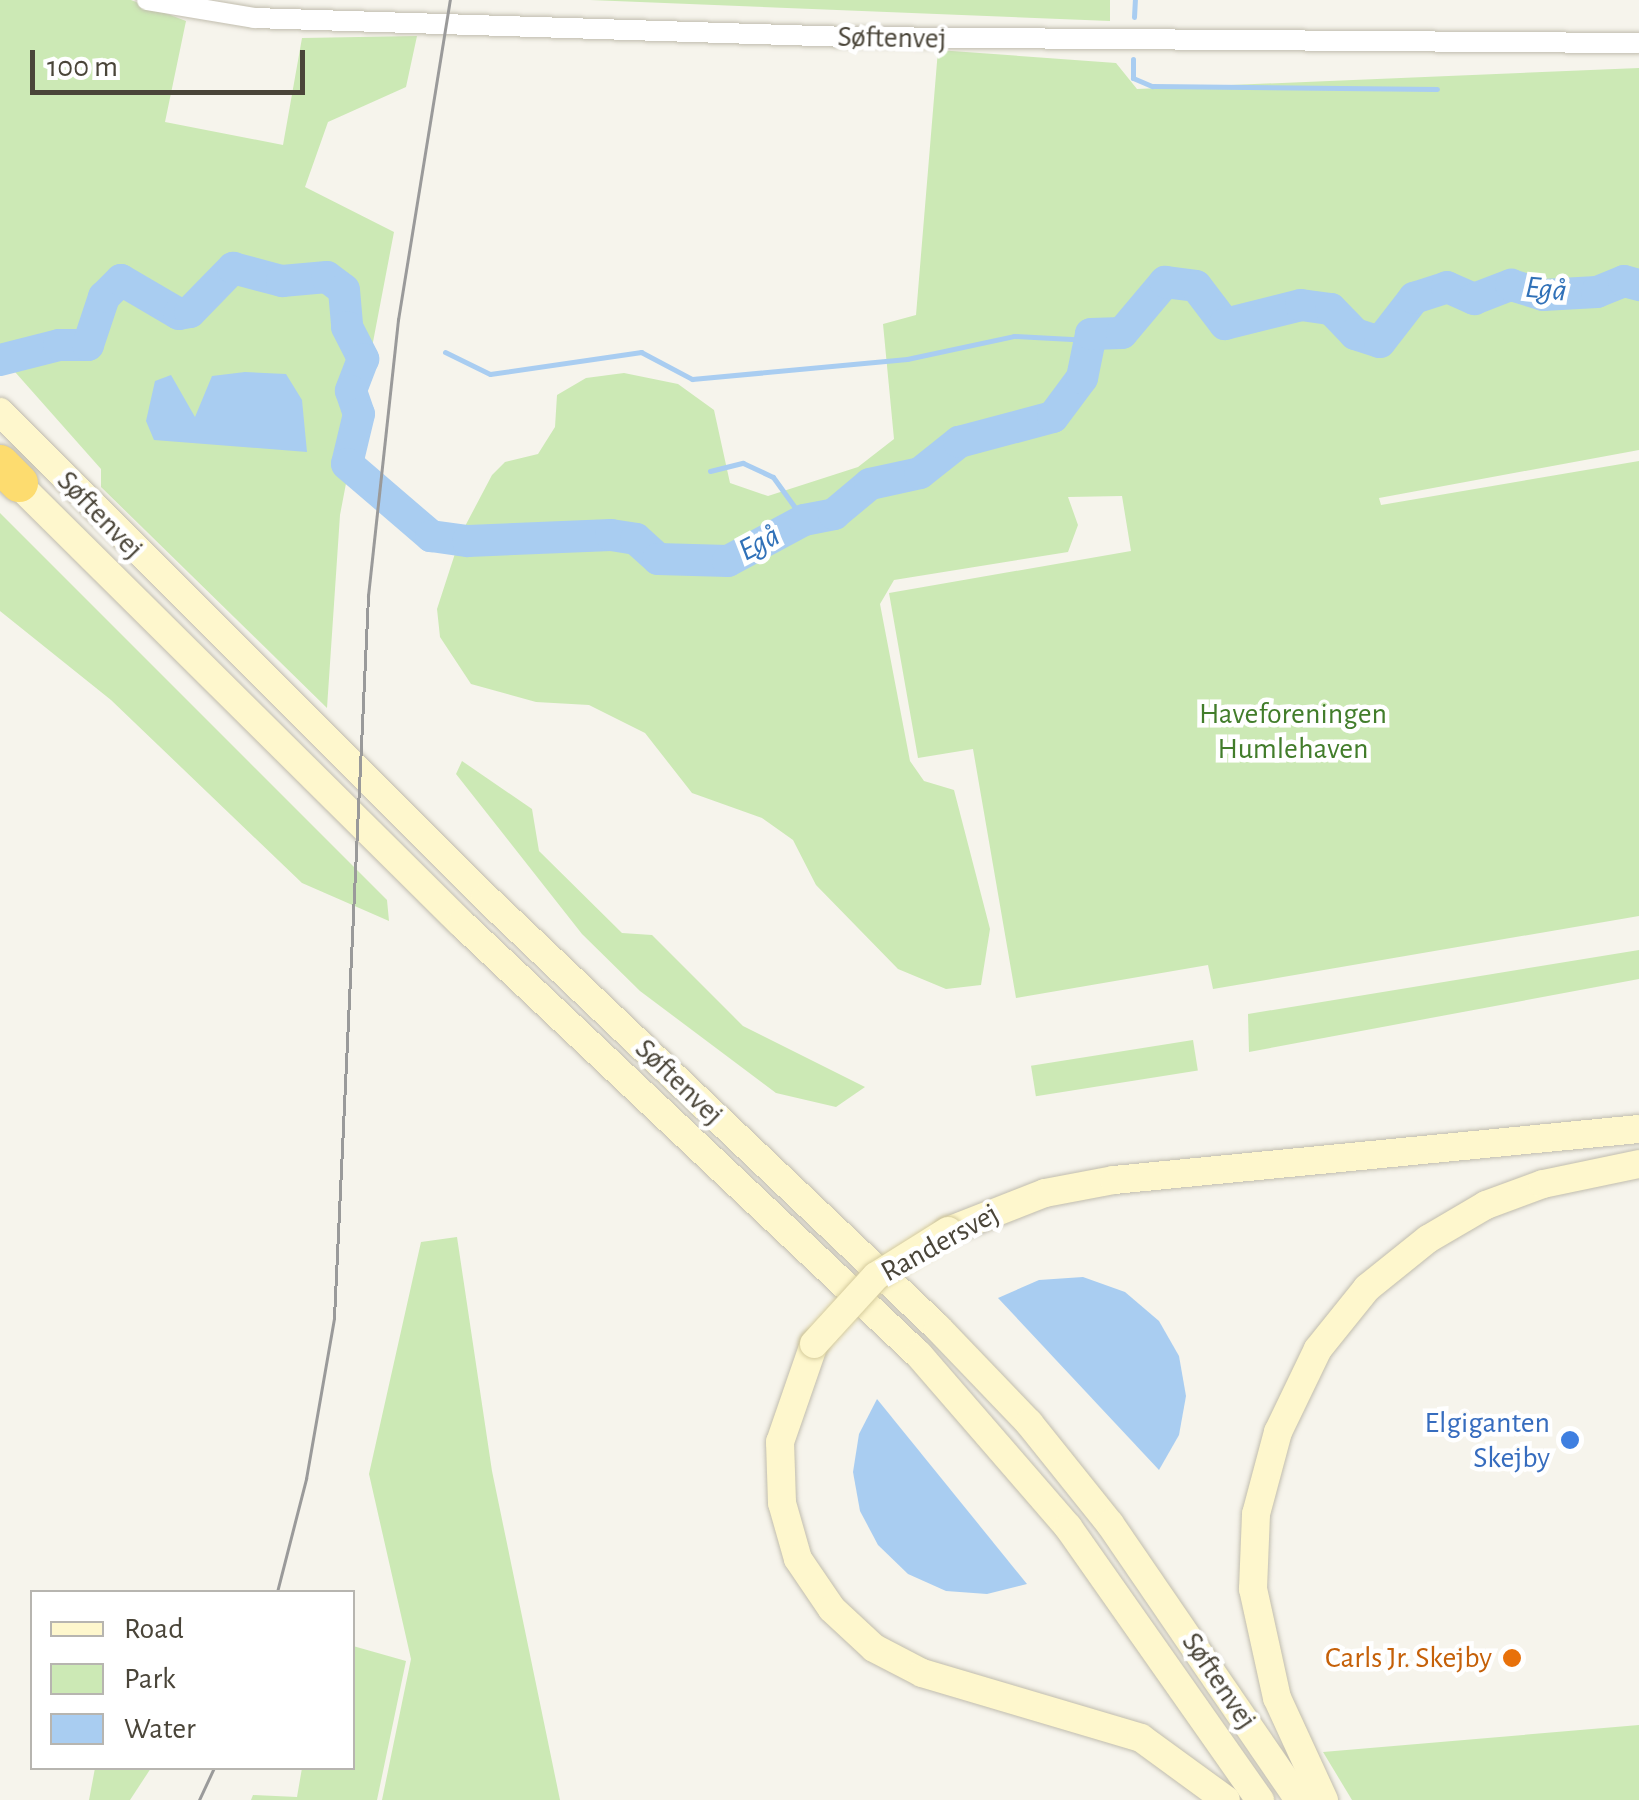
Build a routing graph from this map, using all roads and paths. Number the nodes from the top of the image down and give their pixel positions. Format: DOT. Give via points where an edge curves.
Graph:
graph roads {
  1 [pos="147,0"];
  2 [pos="1639,43"];
  3 [pos="9,421"];
  4 [pos="6,471"];
  5 [pos="1639,1129"];
  6 [pos="1639,1164"];
  7 [pos="1226,1800"];
  8 [pos="1260,1800"];
  9 [pos="1299,1800"];
  10 [pos="1324,1800"];
  1 -- 2 [label="street, Søftenvej" via="254,18 848,37"];
  3 -- 9 [label="main road, Søftenvej" via="485,897 1016,1410 1110,1524"];
  4 -- 8 [label="main road, Søftenvej" via="461,923 919,1355 1068,1527"];
  5 -- 7 [label="main road, Randersvej, bridge" via="1114,1180 1045,1193 948,1231 876,1276 814,1344 780,1442 782,1503 798,1559 832,1609 874,1648 922,1672 1141,1738"];
  6 -- 10 [label="main road" via="1543,1184 1486,1205 1428,1239 1367,1288 1318,1349 1278,1432 1256,1514 1253,1590 1276,1698"];
}
